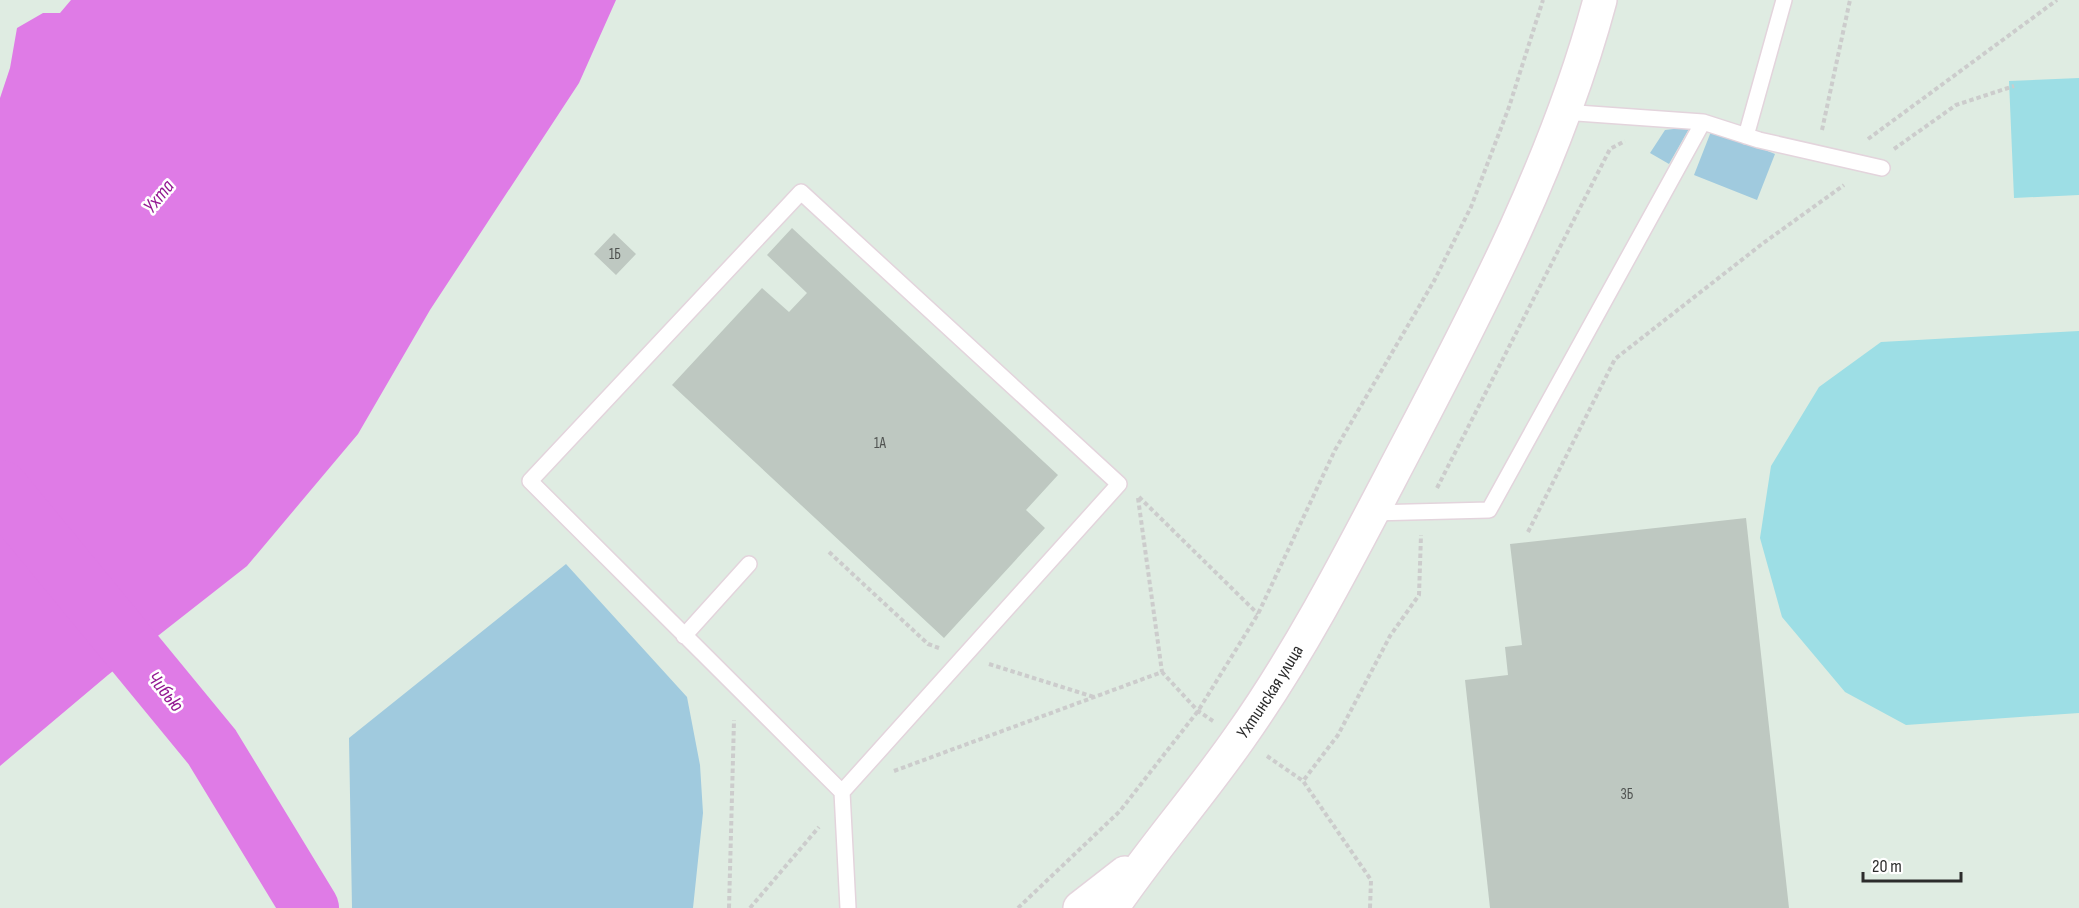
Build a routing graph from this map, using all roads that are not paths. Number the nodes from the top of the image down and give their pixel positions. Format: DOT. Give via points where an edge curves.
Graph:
graph roads {
  1 [pos="1600,0"];
  2 [pos="1784,0"];
  3 [pos="1563,112"];
  4 [pos="1702,122"];
  5 [pos="1746,136"];
  6 [pos="1882,168"];
  7 [pos="1372,513"];
  8 [pos="749,564"];
  9 [pos="684,636"];
  10 [pos="842,799"];
  11 [pos="1148,856"];
  12 [pos="848,908"];
  13 [pos="1080,908"];
  14 [pos="1112,908"];
  1 -- 3 [label="main road, Ухтинская улица" via="1588,47"];
  2 -- 5 [label="lane"];
  3 -- 4 [label="lane"];
  3 -- 7 [label="main road, Ухтинская улица" via="1527,205 1484,298"];
  4 -- 5 [label="lane"];
  4 -- 7 [label="lane" via="1489,510"];
  5 -- 6 [label="lane"];
  7 -- 11 [label="main road, Ухтинская улица" via="1309,627 1240,737"];
  8 -- 9 [label="lane"];
  9 -- 10 [label="lane"];
  9 -- 10 [label="lane" via="530,481 801,192 1119,484"];
  10 -- 12 [label="lane"];
  11 -- 13 [label="main road"];
  11 -- 14 [label="main road"];
}
